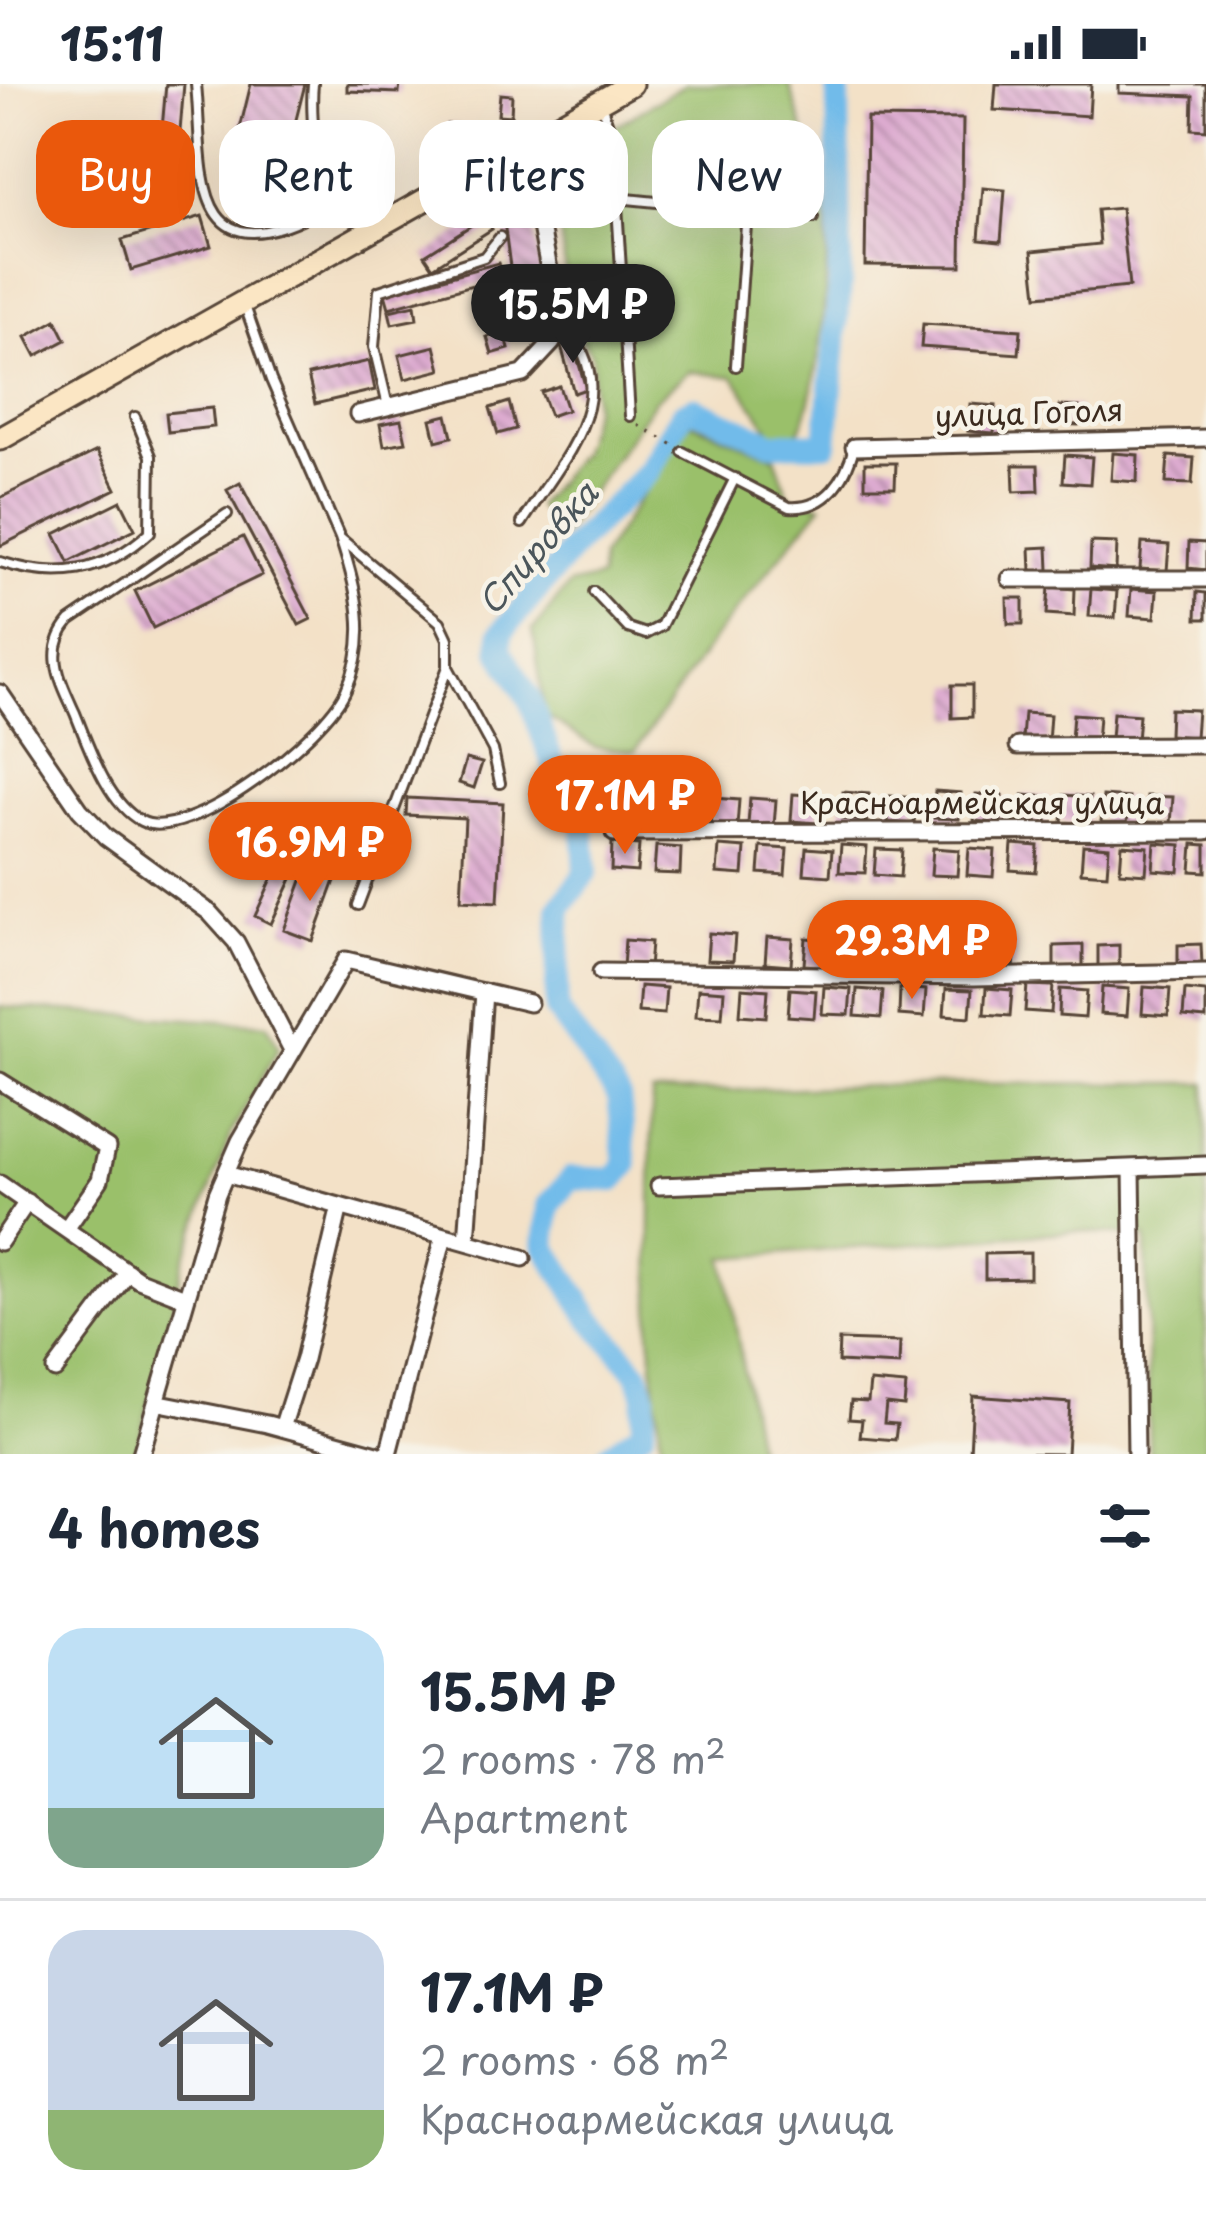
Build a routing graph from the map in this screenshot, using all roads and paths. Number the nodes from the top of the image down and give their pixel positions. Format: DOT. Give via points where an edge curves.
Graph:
graph roads {
  1 [pos="196,84"];
  2 [pos="313,84"];
  3 [pos="631,84"];
  4 [pos="600,99"];
  5 [pos="562,120"];
  6 [pos="607,120"];
  7 [pos="419,201"];
  8 [pos="541,228"];
  9 [pos="619,228"];
  10 [pos="746,228"];
  11 [pos="500,237"];
  12 [pos="244,302"];
  13 [pos="558,318"];
  14 [pos="736,365"];
  15 [pos="388,406"];
  16 [pos="358,413"];
  17 [pos="630,416"];
  18 [pos="135,417"];
  19 [pos="1206,438"];
  20 [pos="0,439"];
  21 [pos="671,442"];
  22 [pos="854,447"];
  23 [pos="683,452"];
  24 [pos="736,478"];
  25 [pos="226,514"];
  26 [pos="522,523"];
  27 [pos="340,538"];
  28 [pos="0,562"];
  29 [pos="1010,579"];
  30 [pos="1206,579"];
  31 [pos="594,592"];
  32 [pos="448,667"];
  33 [pos="0,693"];
  34 [pos="1206,745"];
  35 [pos="1018,746"];
  36 [pos="500,783"];
  37 [pos="1206,831"];
  38 [pos="614,833"];
  39 [pos="358,905"];
  40 [pos="601,972"];
  41 [pos="1206,972"];
  42 [pos="484,992"];
  43 [pos="529,1003"];
  44 [pos="292,1050"];
  45 [pos="0,1081"];
  46 [pos="1206,1166"];
  47 [pos="1132,1168"];
  48 [pos="226,1174"];
  49 [pos="0,1184"];
  50 [pos="658,1186"];
  51 [pos="27,1202"];
  52 [pos="340,1207"];
  53 [pos="66,1229"];
  54 [pos="444,1236"];
  55 [pos="0,1242"];
  56 [pos="467,1243"];
  57 [pos="523,1258"];
  58 [pos="128,1272"];
  59 [pos="185,1298"];
  60 [pos="56,1370"];
  61 [pos="160,1403"];
  62 [pos="282,1428"];
  63 [pos="141,1454"];
  64 [pos="377,1454"];
  65 [pos="388,1454"];
  66 [pos="1136,1454"];
  1 -- 2 [label="lane" via="207,199 228,223 257,234 312,214 320,173 309,118"];
  3 -- 4 [label="main road"];
  4 -- 5 [label="main road"];
  4 -- 6 [label="lane"];
  7 -- 12 [label="main road"];
  8 -- 13 [label="street"];
  9 -- 17 [label="lane"];
  10 -- 14 [label="lane"];
  11 -- 15 [label="lane" via="484,257 379,291 374,347"];
  12 -- 20 [label="main road"];
  12 -- 27 [label="lane"];
  13 -- 15 [label="street" via="552,343 523,374"];
  13 -- 26 [label="lane" via="588,358 590,396 580,438"];
  15 -- 16 [label="street"];
  17 -- 21 [label="path"];
  18 -- 28 [label="lane" via="151,456 150,532 69,575"];
  19 -- 22 [label="street, улица Гоголя"];
  22 -- 24 [label="lane" via="840,482 804,508"];
  23 -- 24 [label="lane"];
  24 -- 31 [label="lane" via="661,626 646,634 628,628"];
  25 -- 27 [label="lane" via="58,635 54,656 92,754 125,811 165,828 191,821 274,766 321,727 346,690 360,636 358,592"];
  27 -- 32 [label="lane" via="440,622"];
  29 -- 30 [label="street"];
  32 -- 36 [label="lane" via="494,750"];
  32 -- 39 [label="lane"];
  33 -- 44 [label="street" via="80,810 236,942"];
  34 -- 35 [label="street"];
  37 -- 38 [label="street, Красноармейская улица"];
  40 -- 41 [label="street"];
  42 -- 43 [label="street"];
  42 -- 44 [label="street" via="346,960"];
  42 -- 56 [label="street"];
  44 -- 48 [label="street"];
  45 -- 53 [label="street" via="107,1148 100,1180"];
  46 -- 47 [label="street"];
  47 -- 50 [label="street"];
  47 -- 66 [label="street"];
  48 -- 52 [label="street"];
  48 -- 59 [label="street"];
  49 -- 51 [label="street"];
  51 -- 53 [label="street"];
  51 -- 55 [label="street"];
  52 -- 54 [label="street"];
  52 -- 62 [label="street"];
  53 -- 58 [label="street"];
  54 -- 56 [label="street"];
  54 -- 65 [label="street"];
  56 -- 57 [label="street"];
  58 -- 59 [label="street"];
  58 -- 60 [label="street"];
  59 -- 61 [label="street"];
  61 -- 62 [label="street"];
  61 -- 63 [label="street"];
  62 -- 64 [label="street"];
}
